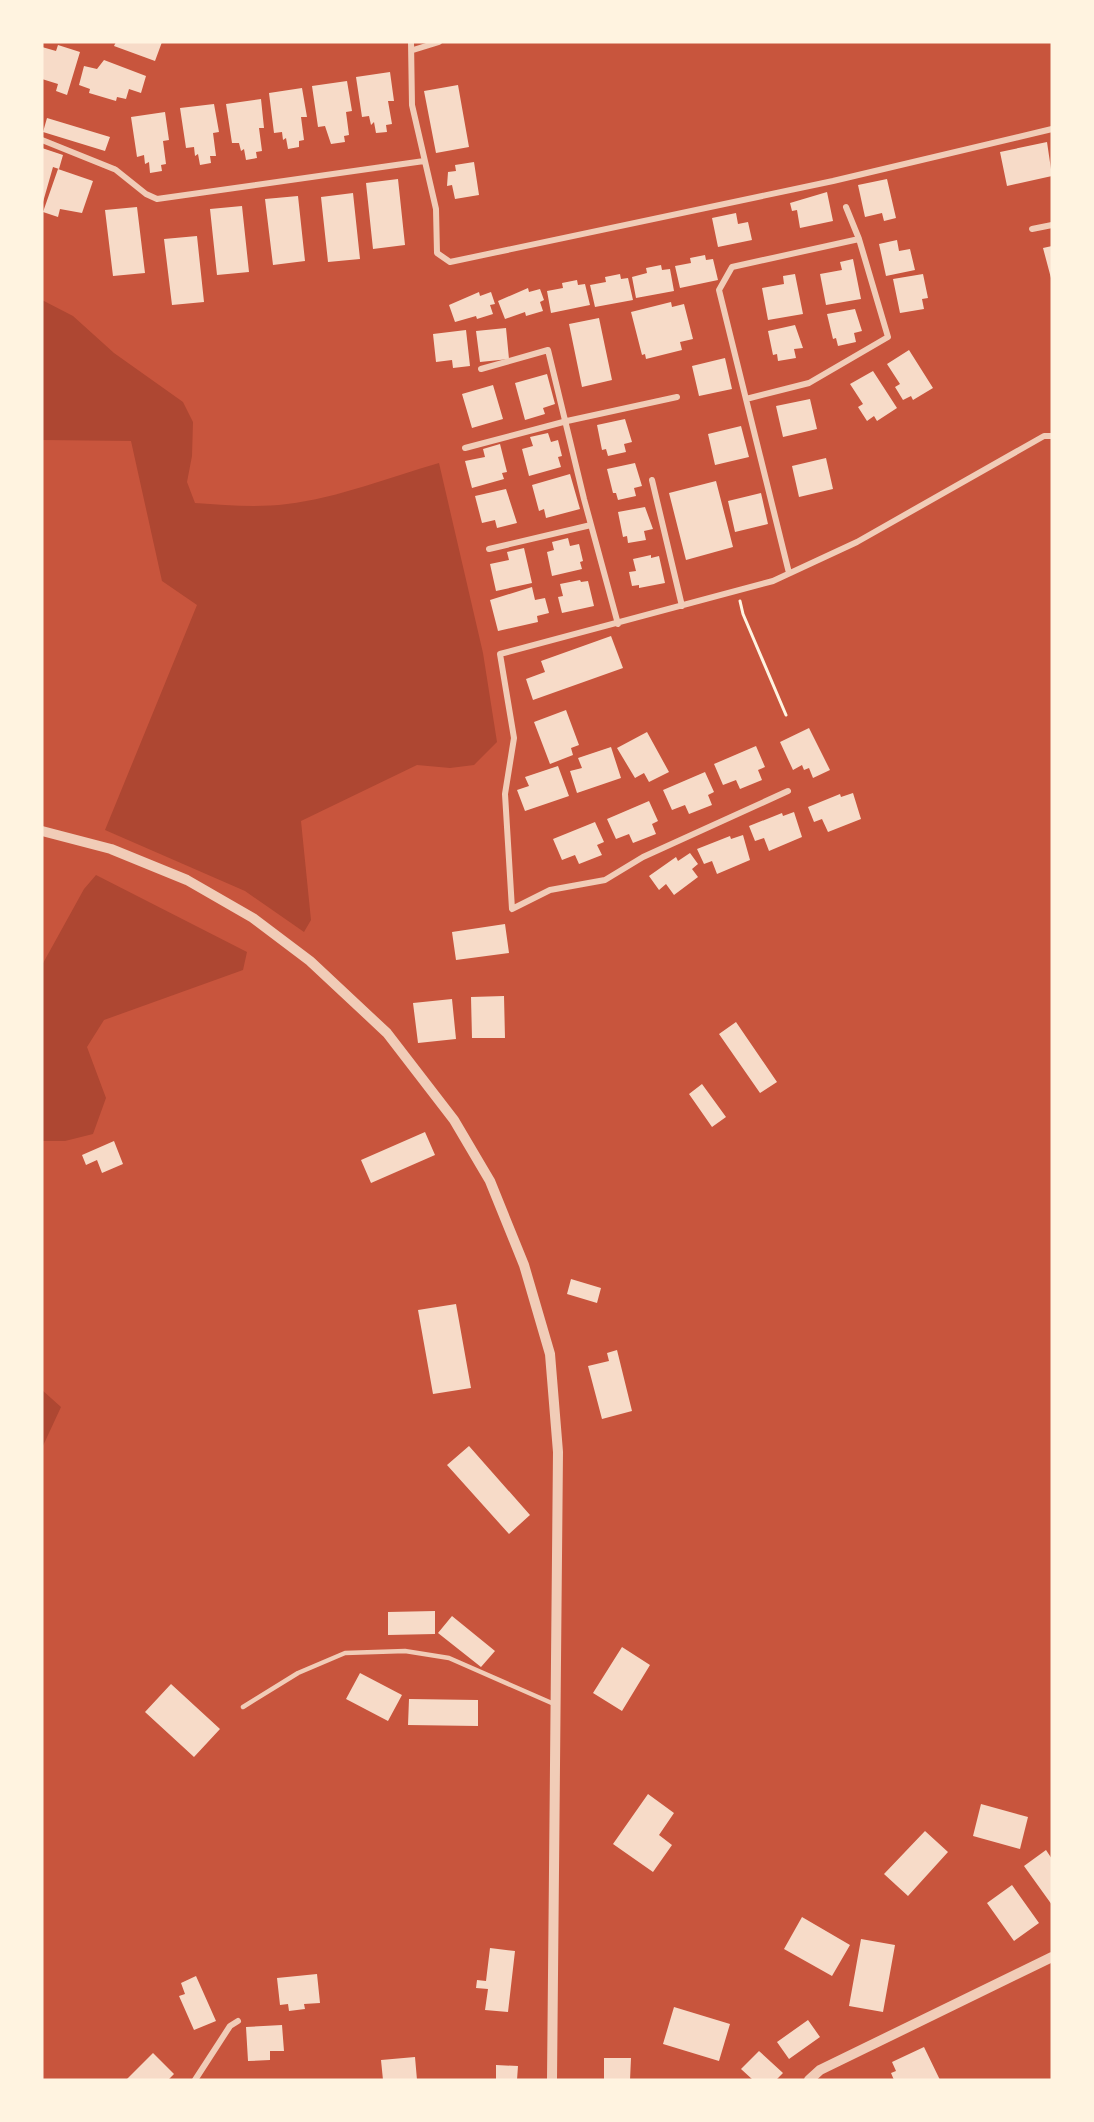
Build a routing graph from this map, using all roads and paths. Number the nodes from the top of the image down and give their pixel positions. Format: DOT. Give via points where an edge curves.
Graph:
graph roads {
  1 [pos="411,42"];
  2 [pos="439,42"];
  3 [pos="413,50"];
  4 [pos="1052,129"];
  5 [pos="42,140"];
  6 [pos="423,161"];
  7 [pos="846,207"];
  8 [pos="1052,225"];
  9 [pos="1032,229"];
  10 [pos="859,238"];
  11 [pos="481,369"];
  12 [pos="677,397"];
  13 [pos="746,399"];
  14 [pos="567,421"];
  15 [pos="1052,436"];
  16 [pos="465,448"];
  17 [pos="652,480"];
  18 [pos="591,525"];
  19 [pos="489,549"];
  20 [pos="789,573"];
  21 [pos="738,591"];
  22 [pos="682,606"];
  23 [pos="618,624"];
  24 [pos="786,715"];
  25 [pos="788,791"];
  26 [pos="42,831"];
  27 [pos="554,1704"];
  28 [pos="243,1707"];
  29 [pos="1052,1957"];
  30 [pos="238,2021"];
  31 [pos="195,2080"];
  32 [pos="552,2080"];
  33 [pos="809,2080"];
  1 -- 3 [label="street"];
  2 -- 3 [label="street"];
  3 -- 6 [label="street" via="412,105"];
  4 -- 6 [label="street" via="833,181 450,262 437,253 436,209"];
  5 -- 6 [label="street" via="115,169 157,199"];
  7 -- 10 [label="street"];
  8 -- 9 [label="street"];
  10 -- 13 [label="street" via="888,337 809,383"];
  10 -- 13 [label="street" via="732,267 719,290"];
  11 -- 14 [label="street" via="548,350"];
  12 -- 14 [label="street"];
  13 -- 20 [label="street"];
  14 -- 16 [label="street"];
  14 -- 18 [label="street"];
  15 -- 20 [label="street" via="1044,436 857,542"];
  17 -- 22 [label="street"];
  18 -- 19 [label="street"];
  18 -- 23 [label="street"];
  20 -- 21 [label="street"];
  21 -- 22 [label="street"];
  21 -- 24 [label="path" via="743,614"];
  22 -- 23 [label="street"];
  23 -- 25 [label="street" via="500,654 514,738 505,794 512,909 550,890 605,880 643,856"];
  26 -- 27 [label="street" via="111,849 187,880 253,918 310,961 387,1032 454,1120 490,1181 524,1265 550,1354 558,1452"];
  27 -- 28 [label="lane" via="449,1658 405,1651 345,1653 298,1673"];
  27 -- 32 [label="street"];
  29 -- 33 [label="street" via="820,2070"];
  30 -- 31 [label="street" via="230,2026"];
}
